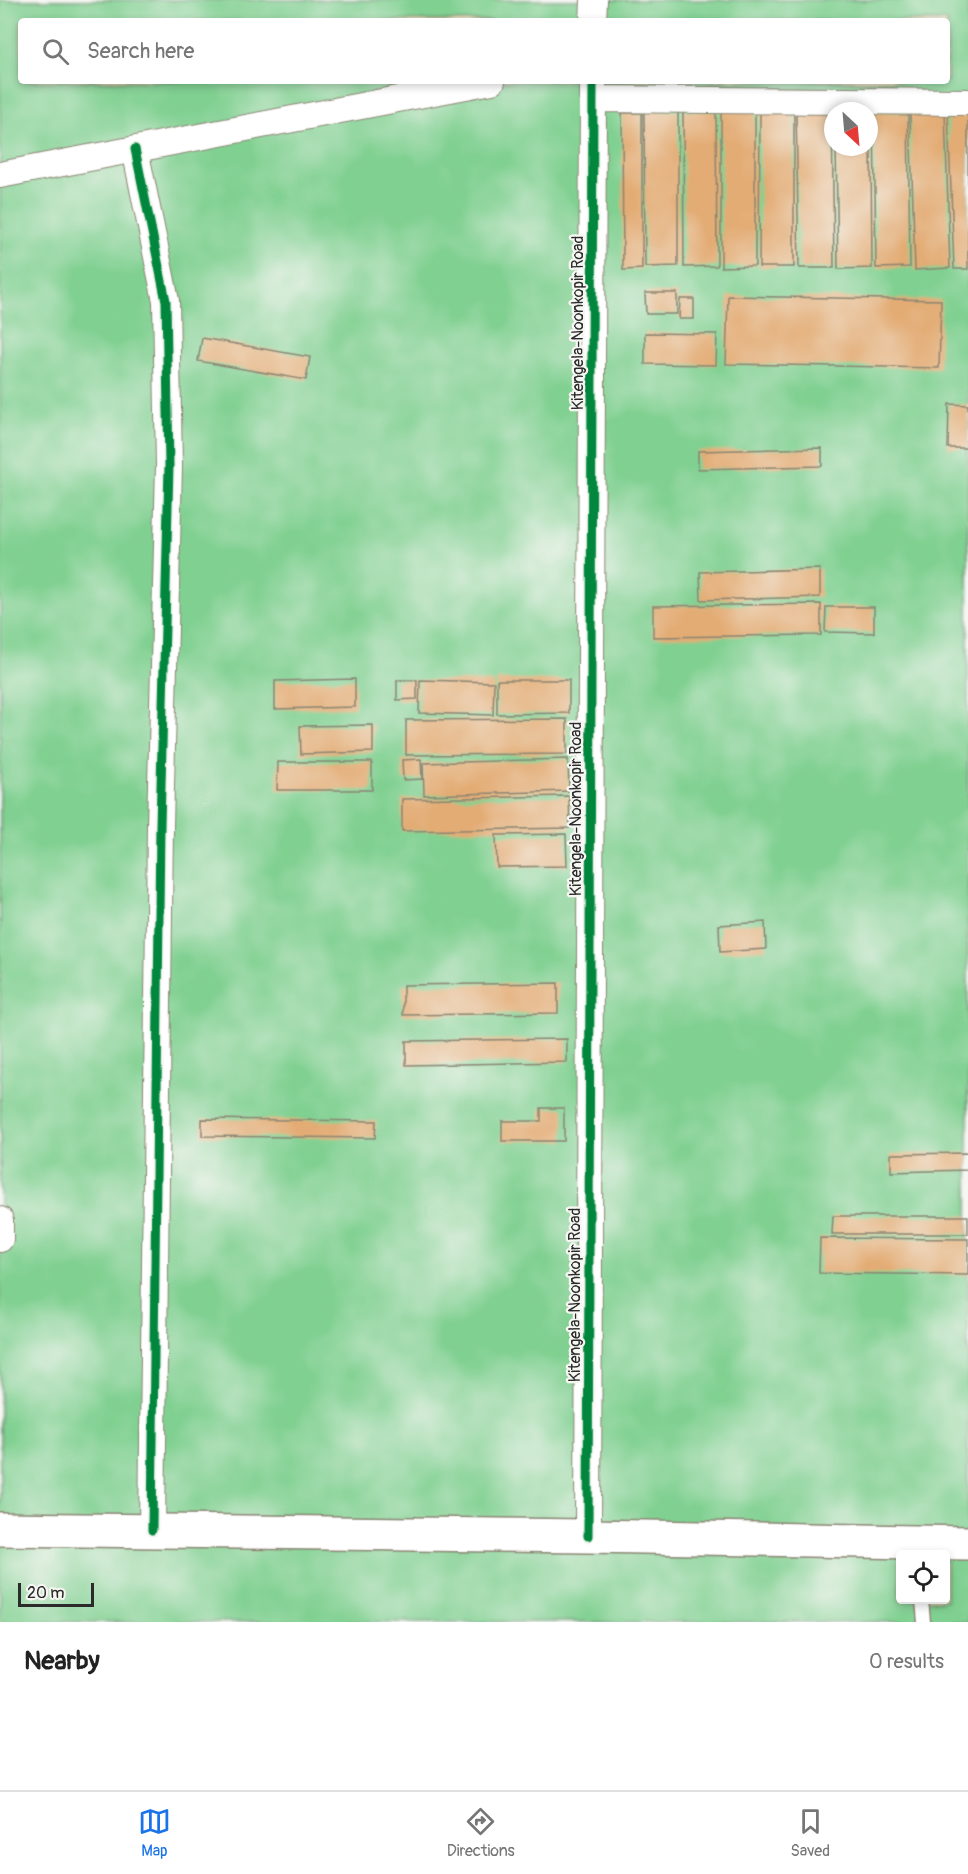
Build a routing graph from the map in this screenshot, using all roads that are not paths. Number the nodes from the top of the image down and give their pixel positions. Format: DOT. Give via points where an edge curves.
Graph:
graph roads {
  1 [pos="594,0"];
  2 [pos="593,18"];
  3 [pos="476,84"];
  4 [pos="593,90"];
  5 [pos="968,102"];
  6 [pos="135,149"];
  7 [pos="0,175"];
  8 [pos="0,1220"];
  9 [pos="0,1239"];
  10 [pos="0,1530"];
  11 [pos="153,1530"];
  12 [pos="588,1536"];
  13 [pos="968,1543"];
  14 [pos="919,1548"];
  15 [pos="922,1604"];
  16 [pos="924,1622"];
  1 -- 2 [label="street"];
  3 -- 6 [label="street"];
  4 -- 5 [label="street"];
  4 -- 12 [label="street, Kitengela-Noonkopir Road"];
  6 -- 7 [label="street"];
  6 -- 11 [label="street" via="166,301 169,466 159,826"];
  8 -- 9 [label="street"];
  10 -- 11 [label="street"];
  11 -- 12 [label="street"];
  12 -- 14 [label="street"];
  13 -- 14 [label="street"];
  15 -- 16 [label="lane"];
}
